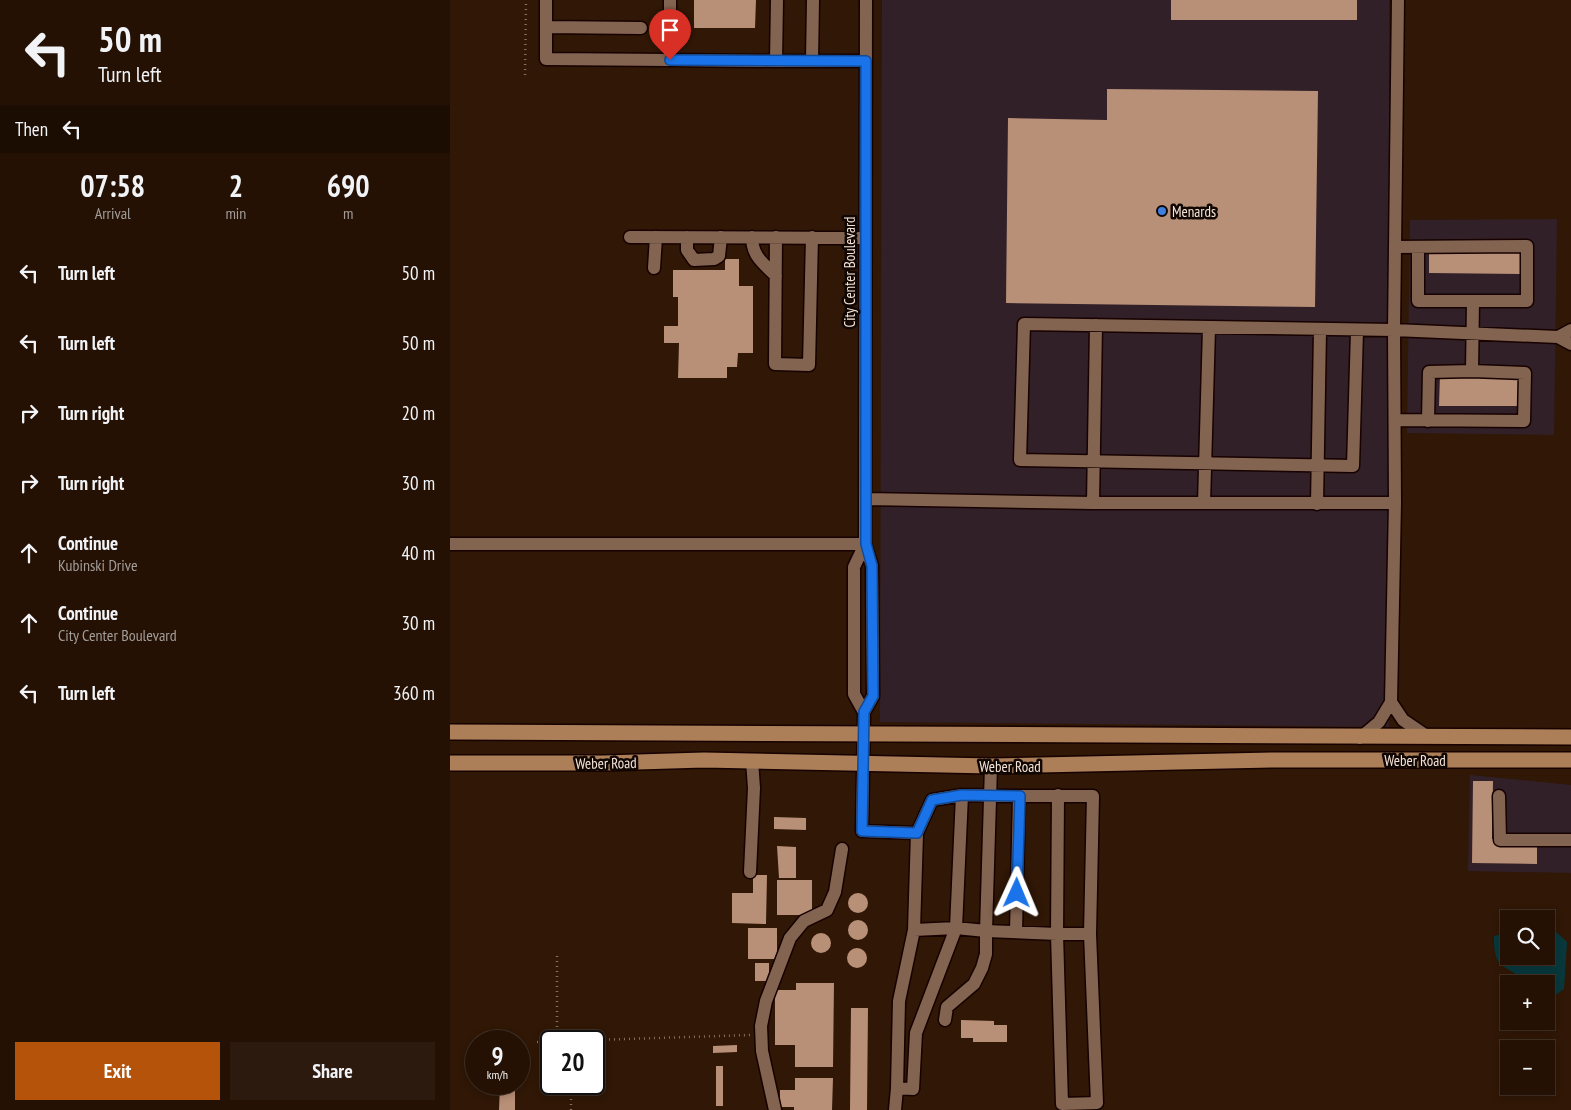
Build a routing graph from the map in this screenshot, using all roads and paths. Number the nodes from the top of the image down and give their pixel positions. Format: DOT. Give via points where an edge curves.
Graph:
graph roads {
  1 [pos="526,0"];
  2 [pos="546,0"];
  3 [pos="670,0"];
  4 [pos="777,0"];
  5 [pos="813,0"];
  6 [pos="866,0"];
  7 [pos="1398,0"];
  8 [pos="546,27"];
  9 [pos="642,28"];
  10 [pos="670,60"];
  11 [pos="776,61"];
  12 [pos="812,61"];
  13 [pos="866,61"];
  14 [pos="525,74"];
  15 [pos="630,237"];
  16 [pos="656,237"];
  17 [pos="687,237"];
  18 [pos="721,237"];
  19 [pos="752,237"];
  20 [pos="776,237"];
  21 [pos="812,237"];
  22 [pos="865,238"];
  23 [pos="1395,247"];
  24 [pos="1418,247"];
  25 [pos="654,268"];
  26 [pos="776,276"];
  27 [pos="1474,301"];
  28 [pos="1096,325"];
  29 [pos="1209,328"];
  30 [pos="1320,330"];
  31 [pos="1394,330"];
  32 [pos="1571,330"];
  33 [pos="1356,331"];
  34 [pos="1473,333"];
  35 [pos="1558,337"];
  36 [pos="1571,344"];
  37 [pos="1472,371"];
  38 [pos="1395,420"];
  39 [pos="1428,420"];
  40 [pos="1094,462"];
  41 [pos="1205,463"];
  42 [pos="1318,465"];
  43 [pos="866,499"];
  44 [pos="1093,503"];
  45 [pos="1204,503"];
  46 [pos="1395,503"];
  47 [pos="1317,504"];
  48 [pos="450,544"];
  49 [pos="866,544"];
  50 [pos="1391,702"];
  51 [pos="864,712"];
  52 [pos="450,732"];
  53 [pos="863,733"];
  54 [pos="1428,737"];
  55 [pos="1571,737"];
  56 [pos="1360,738"];
  57 [pos="1571,760"];
  58 [pos="752,761"];
  59 [pos="450,763"];
  60 [pos="864,764"];
  61 [pos="991,766"];
  62 [pos="990,794"];
  63 [pos="962,795"];
  64 [pos="1058,795"];
  65 [pos="1020,796"];
  66 [pos="1499,796"];
  67 [pos="917,833"];
  68 [pos="1571,840"];
  69 [pos="842,849"];
  70 [pos="750,872"];
  71 [pos="956,928"];
  72 [pos="914,930"];
  73 [pos="986,931"];
  74 [pos="1016,932"];
  75 [pos="1057,934"];
  76 [pos="1090,934"];
  77 [pos="557,956"];
  78 [pos="945,1020"];
  79 [pos="557,1030"];
  80 [pos="762,1035"];
  81 [pos="605,1040"];
  82 [pos="897,1088"];
  83 [pos="571,1095"];
  84 [pos="571,1110"];
  85 [pos="774,1110"];
  86 [pos="895,1110"];
  1 -- 14 [label="path"];
  2 -- 8 [label="street"];
  3 -- 10 [label="street"];
  4 -- 11 [label="street"];
  5 -- 12 [label="street"];
  6 -- 13 [label="street, City Center Boulevard"];
  7 -- 23 [label="street"];
  8 -- 9 [label="street"];
  8 -- 10 [label="street" via="546,59"];
  10 -- 11 [label="street"];
  11 -- 12 [label="street"];
  12 -- 13 [label="street"];
  13 -- 22 [label="street, City Center Boulevard"];
  15 -- 16 [label="street"];
  16 -- 17 [label="street"];
  16 -- 25 [label="street"];
  17 -- 18 [label="street"];
  17 -- 18 [label="street" via="687,250 694,260 719,256"];
  18 -- 19 [label="street"];
  19 -- 20 [label="street"];
  19 -- 26 [label="street" via="755,256"];
  20 -- 21 [label="street"];
  20 -- 26 [label="street"];
  21 -- 22 [label="street"];
  21 -- 26 [label="street" via="809,365 775,364"];
  22 -- 43 [label="street, City Center Boulevard"];
  23 -- 24 [label="street"];
  23 -- 31 [label="street"];
  24 -- 27 [label="street" via="1418,301"];
  24 -- 27 [label="street" via="1527,246 1526,301"];
  27 -- 34 [label="street"];
  28 -- 29 [label="street"];
  28 -- 40 [label="street"];
  28 -- 40 [label="street" via="1024,324 1020,460"];
  29 -- 30 [label="street"];
  29 -- 41 [label="street"];
  30 -- 33 [label="street"];
  30 -- 42 [label="street"];
  31 -- 33 [label="street"];
  31 -- 34 [label="street"];
  31 -- 38 [label="street"];
  32 -- 35 [label="street"];
  33 -- 42 [label="street" via="1353,466"];
  34 -- 35 [label="street"];
  34 -- 37 [label="street"];
  35 -- 36 [label="street"];
  37 -- 39 [label="street" via="1429,372"];
  37 -- 39 [label="street" via="1525,373 1524,421"];
  38 -- 39 [label="street"];
  38 -- 46 [label="street"];
  40 -- 41 [label="street"];
  40 -- 44 [label="street"];
  41 -- 42 [label="street"];
  41 -- 45 [label="street"];
  42 -- 47 [label="street"];
  43 -- 44 [label="street"];
  43 -- 49 [label="street, City Center Boulevard"];
  44 -- 45 [label="street"];
  45 -- 47 [label="street"];
  46 -- 47 [label="street"];
  46 -- 50 [label="street"];
  48 -- 49 [label="street"];
  49 -- 51 [label="street, City Center Boulevard" via="872,566 873,696"];
  49 -- 51 [label="street, City Center Boulevard" via="854,567 854,694"];
  50 -- 54 [label="street" via="1403,720"];
  50 -- 56 [label="street" via="1379,722"];
  51 -- 53 [label="street"];
  52 -- 53 [label="main road, Weber Road"];
  53 -- 56 [label="main road, Weber Road"];
  53 -- 60 [label="street"];
  54 -- 55 [label="main road, Weber Road"];
  54 -- 56 [label="main road, Weber Road"];
  57 -- 61 [label="main road, Weber Road" via="1275,760"];
  58 -- 59 [label="main road, Weber Road"];
  58 -- 60 [label="main road, Weber Road"];
  58 -- 70 [label="street"];
  60 -- 61 [label="main road, Weber Road"];
  60 -- 67 [label="street" via="862,831"];
  61 -- 62 [label="street"];
  62 -- 63 [label="street"];
  62 -- 65 [label="street"];
  62 -- 73 [label="street"];
  63 -- 67 [label="street" via="932,800"];
  63 -- 71 [label="street"];
  64 -- 65 [label="street"];
  64 -- 75 [label="street"];
  64 -- 76 [label="street" via="1093,796"];
  65 -- 74 [label="street"];
  66 -- 68 [label="street" via="1500,840"];
  67 -- 72 [label="street"];
  69 -- 80 [label="street" via="835,892 827,910 804,921 790,938 766,1001"];
  71 -- 72 [label="street"];
  71 -- 73 [label="street"];
  71 -- 82 [label="street" via="916,1033 913,1089"];
  72 -- 82 [label="street" via="900,1001"];
  73 -- 74 [label="street"];
  73 -- 78 [label="street" via="982,968 974,984 947,1007"];
  74 -- 75 [label="street"];
  75 -- 76 [label="street"];
  75 -- 76 [label="street" via="1062,1104 1097,1103"];
  77 -- 79 [label="path"];
  80 -- 81 [label="path"];
  80 -- 85 [label="street" via="762,1051"];
  82 -- 86 [label="street"];
  83 -- 84 [label="path"];
}
